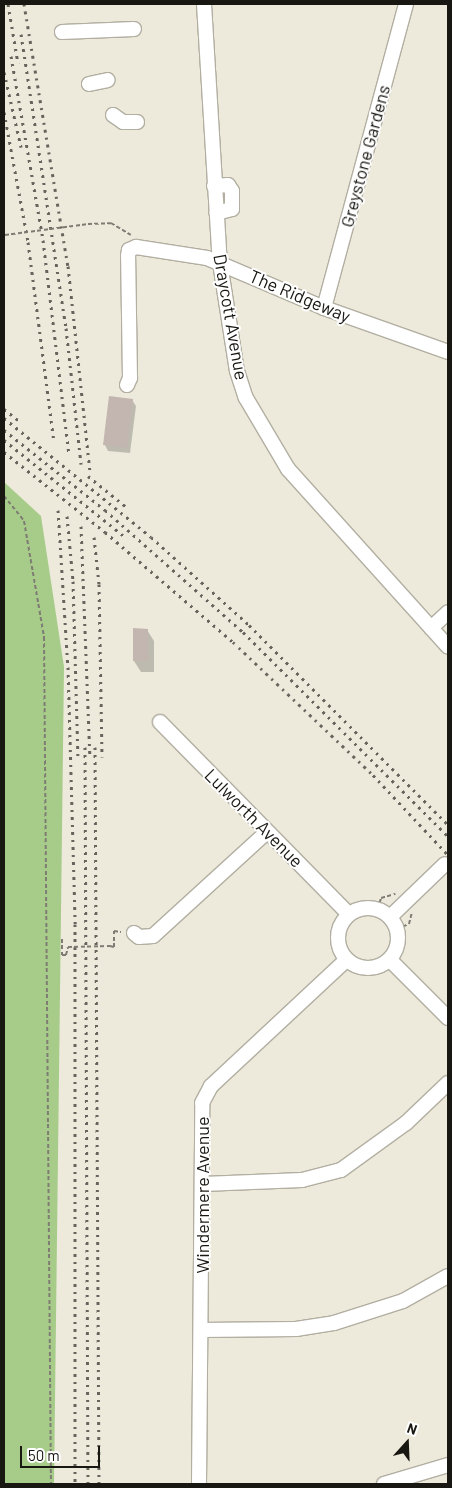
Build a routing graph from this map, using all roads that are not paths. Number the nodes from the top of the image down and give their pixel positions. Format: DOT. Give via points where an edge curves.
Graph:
graph roads {
  1 [pos="204,4"];
  2 [pos="406,4"];
  3 [pos="134,29"];
  4 [pos="62,32"];
  5 [pos="108,80"];
  6 [pos="89,84"];
  7 [pos="113,115"];
  8 [pos="137,122"];
  9 [pos="220,263"];
  10 [pos="324,308"];
  11 [pos="448,352"];
  12 [pos="127,385"];
  13 [pos="448,612"];
  14 [pos="431,628"];
  15 [pos="448,647"];
  16 [pos="160,722"];
  17 [pos="267,832"];
  18 [pos="445,864"];
  19 [pos="349,914"];
  20 [pos="390,917"];
  21 [pos="134,933"];
  22 [pos="346,960"];
  23 [pos="390,960"];
  24 [pos="448,1018"];
  25 [pos="448,1083"];
  26 [pos="203,1184"];
  27 [pos="448,1276"];
  28 [pos="201,1330"];
  29 [pos="448,1465"];
  30 [pos="199,1484"];
  31 [pos="384,1484"];
  1 -- 9 [label="street, Draycott Avenue"];
  2 -- 10 [label="street, Greystone Gardens"];
  3 -- 4 [label="street"];
  5 -- 6 [label="street"];
  7 -- 8 [label="street" via="123,122"];
  9 -- 10 [label="street, The Ridgeway"];
  9 -- 12 [label="street, The Ridgeway" via="150,247 129,250 130,378"];
  9 -- 14 [label="street, Draycott Avenue" via="237,371 246,398 288,469"];
  10 -- 11 [label="street, The Ridgeway"];
  13 -- 14 [label="street"];
  14 -- 15 [label="street, Draycott Avenue"];
  16 -- 17 [label="street, Lulworth Avenue"];
  17 -- 19 [label="street, Lulworth Avenue"];
  17 -- 21 [label="street" via="153,936 139,937"];
  18 -- 20 [label="street"];
  19 -- 20 [label="street" via="367,908"];
  19 -- 22 [label="street" via="338,930 337,940"];
  20 -- 23 [label="street" via="399,936 398,947"];
  22 -- 23 [label="street" via="360,968 371,969"];
  22 -- 26 [label="street, Windermere Avenue" via="211,1086 202,1103"];
  23 -- 24 [label="street"];
  25 -- 26 [label="street" via="406,1123 341,1170 302,1180"];
  26 -- 28 [label="street, Windermere Avenue"];
  27 -- 28 [label="street" via="403,1301 334,1323 296,1330"];
  28 -- 30 [label="street, Windermere Avenue"];
  29 -- 31 [label="street"];
}
